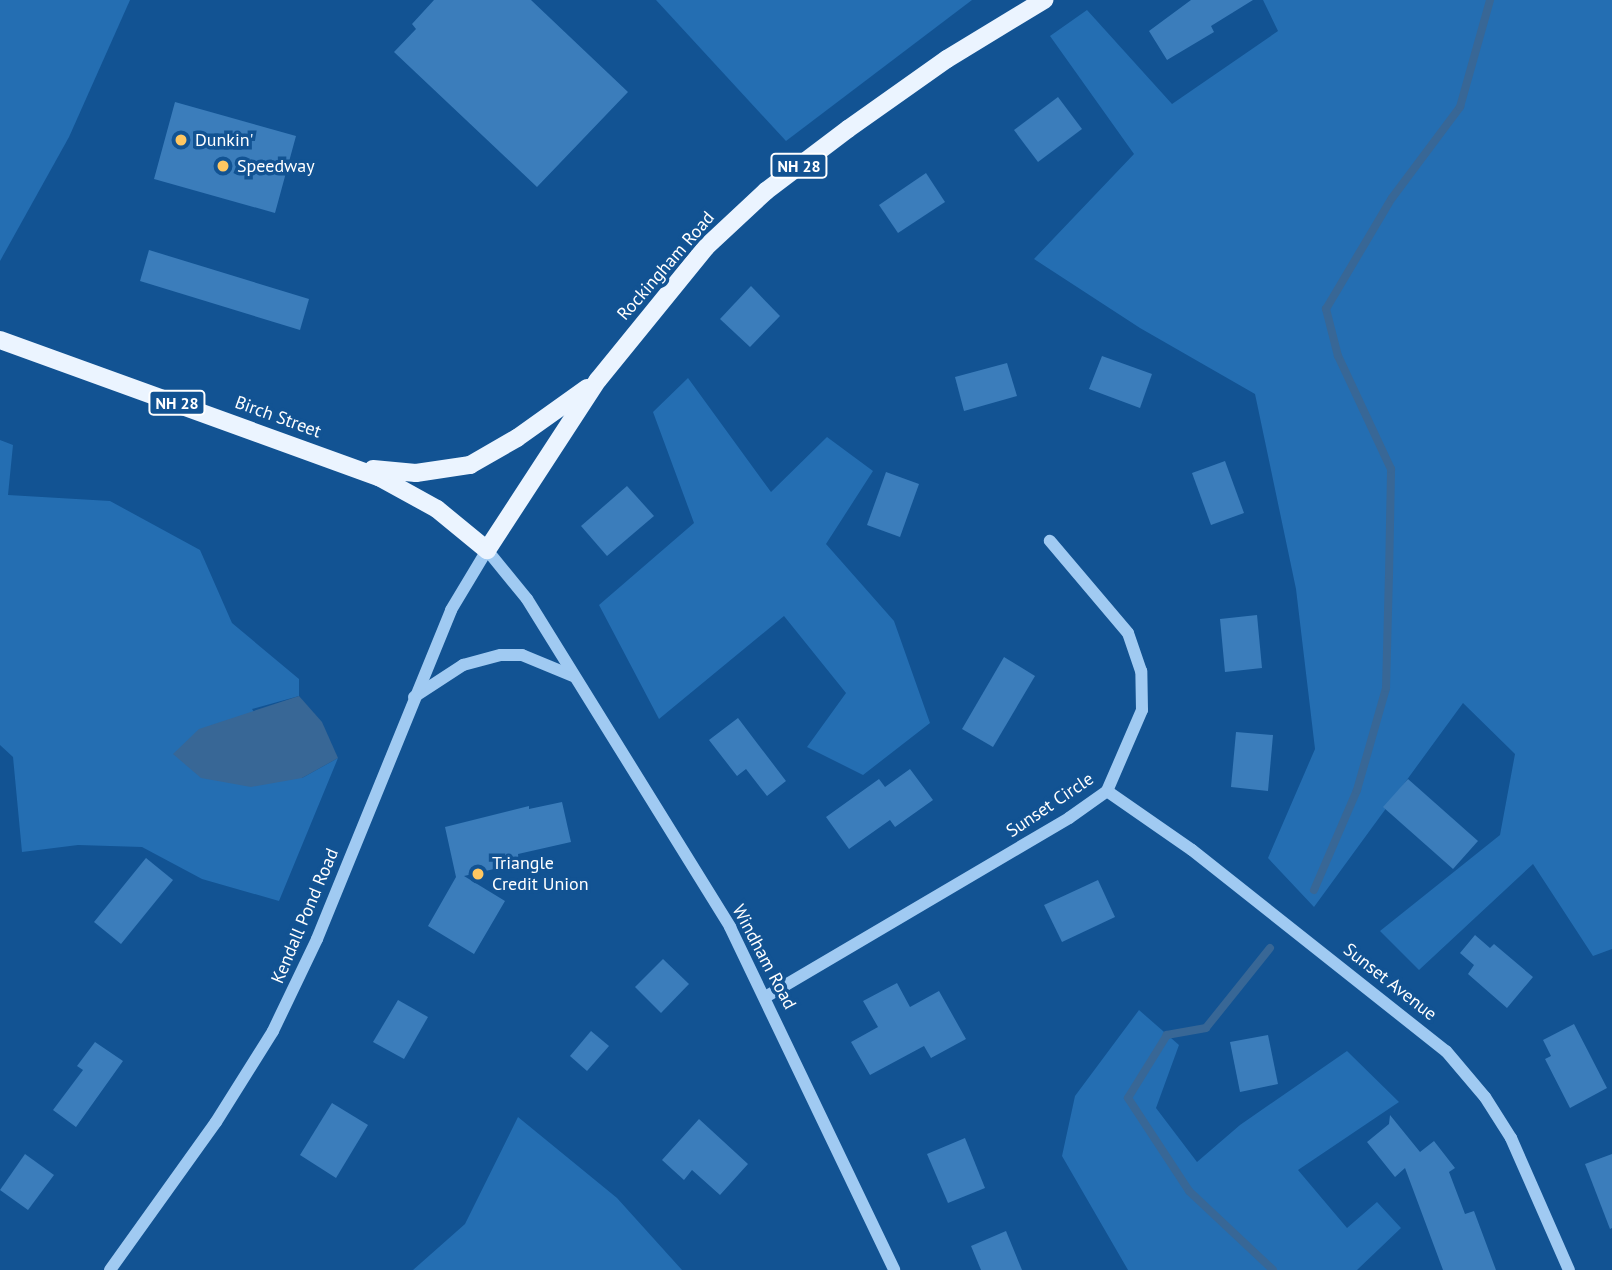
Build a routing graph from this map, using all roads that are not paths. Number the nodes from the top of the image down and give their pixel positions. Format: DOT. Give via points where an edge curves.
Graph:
graph roads {
  1 [pos="1044,0"];
  2 [pos="0,340"];
  3 [pos="598,380"];
  4 [pos="353,467"];
  5 [pos="1050,541"];
  6 [pos="487,550"];
  7 [pos="574,676"];
  8 [pos="414,697"];
  9 [pos="1107,791"];
  10 [pos="767,996"];
  11 [pos="110,1270"];
  12 [pos="894,1270"];
  13 [pos="1569,1270"];
  1 -- 3 [label="main road, Rockingham Road / NH 28" via="947,59 766,191 706,247"];
  2 -- 4 [label="main road, Birch Street / NH 28"];
  3 -- 4 [label="main road, NH 28" via="517,438 470,465 416,474"];
  3 -- 6 [label="main road, Rockingham Road / NH 28"];
  4 -- 6 [label="main road, Birch Street / NH 28" via="409,491"];
  5 -- 9 [label="street, Sunset Circle" via="1128,632 1142,671 1142,710"];
  6 -- 7 [label="street, Windham Road" via="527,599"];
  6 -- 8 [label="street, Kendall Pond Road" via="451,610"];
  7 -- 8 [label="street" via="546,662 501,655 463,665"];
  7 -- 10 [label="street, Windham Road" via="668,824"];
  8 -- 11 [label="street, Kendall Pond Road" via="317,939 273,1031 216,1122"];
  9 -- 10 [label="street, Sunset Circle" via="1069,818"];
  9 -- 13 [label="street, Sunset Avenue" via="1192,850 1446,1051 1485,1097 1511,1138"];
  10 -- 12 [label="street, Windham Road"];
}
